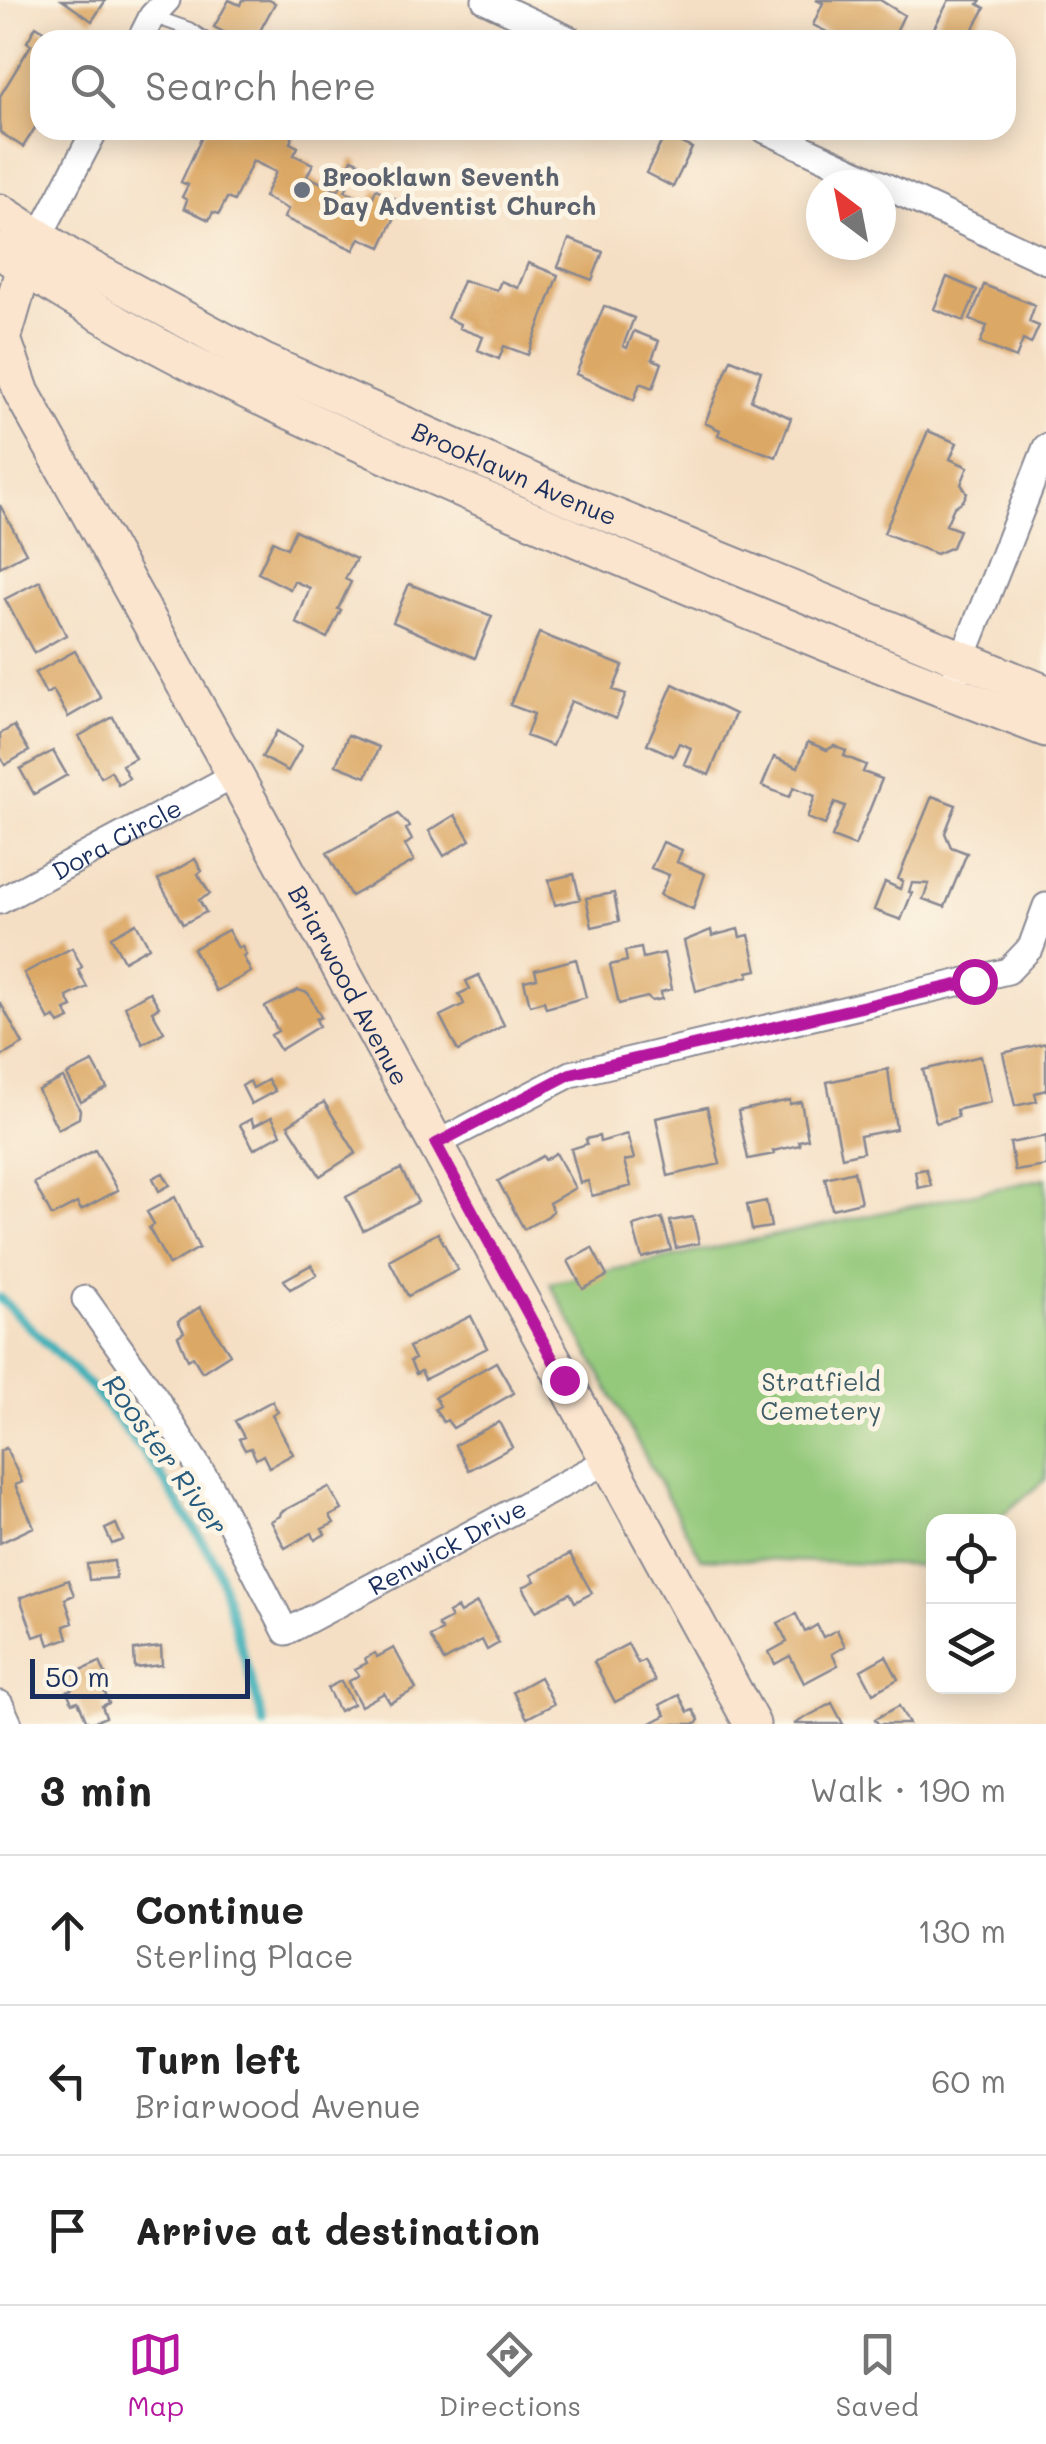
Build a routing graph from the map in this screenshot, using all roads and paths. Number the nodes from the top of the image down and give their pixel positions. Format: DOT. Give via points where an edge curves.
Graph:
graph roads {
  1 [pos="486,0"];
  2 [pos="160,8"];
  3 [pos="146,30"];
  4 [pos="191,30"];
  5 [pos="550,30"];
  6 [pos="89,140"];
  7 [pos="786,140"];
  8 [pos="0,212"];
  9 [pos="21,252"];
  10 [pos="1046,261"];
  11 [pos="1046,447"];
  12 [pos="955,676"];
  13 [pos="1046,693"];
  14 [pos="1046,729"];
  15 [pos="235,774"];
  16 [pos="0,901"];
  17 [pos="1046,906"];
  18 [pos="436,1144"];
  19 [pos="85,1299"];
  20 [pos="607,1461"];
  21 [pos="0,1704"];
  22 [pos="9,1724"];
  23 [pos="752,1724"];
  1 -- 5 [label="street"];
  2 -- 3 [label="street"];
  2 -- 4 [label="lane"];
  6 -- 9 [label="street"];
  7 -- 10 [label="street"];
  8 -- 9 [label="main road, Brooklawn Avenue"];
  9 -- 12 [label="main road, Brooklawn Avenue" via="86,305 258,398 560,532"];
  9 -- 15 [label="main road, Briarwood Avenue" via="4,339 22,393"];
  11 -- 12 [label="street"];
  12 -- 13 [label="main road, Brooklawn Avenue"];
  12 -- 14 [label="main road, Brooklawn Avenue"];
  15 -- 16 [label="street, Dora Circle"];
  15 -- 18 [label="main road, Briarwood Avenue"];
  17 -- 18 [label="street" via="1031,946 1008,970 570,1074"];
  18 -- 20 [label="main road, Briarwood Avenue"];
  19 -- 20 [label="street, Renwick Drive" via="210,1487 286,1632"];
  20 -- 23 [label="main road, Briarwood Avenue"];
  21 -- 22 [label="street"];
}
